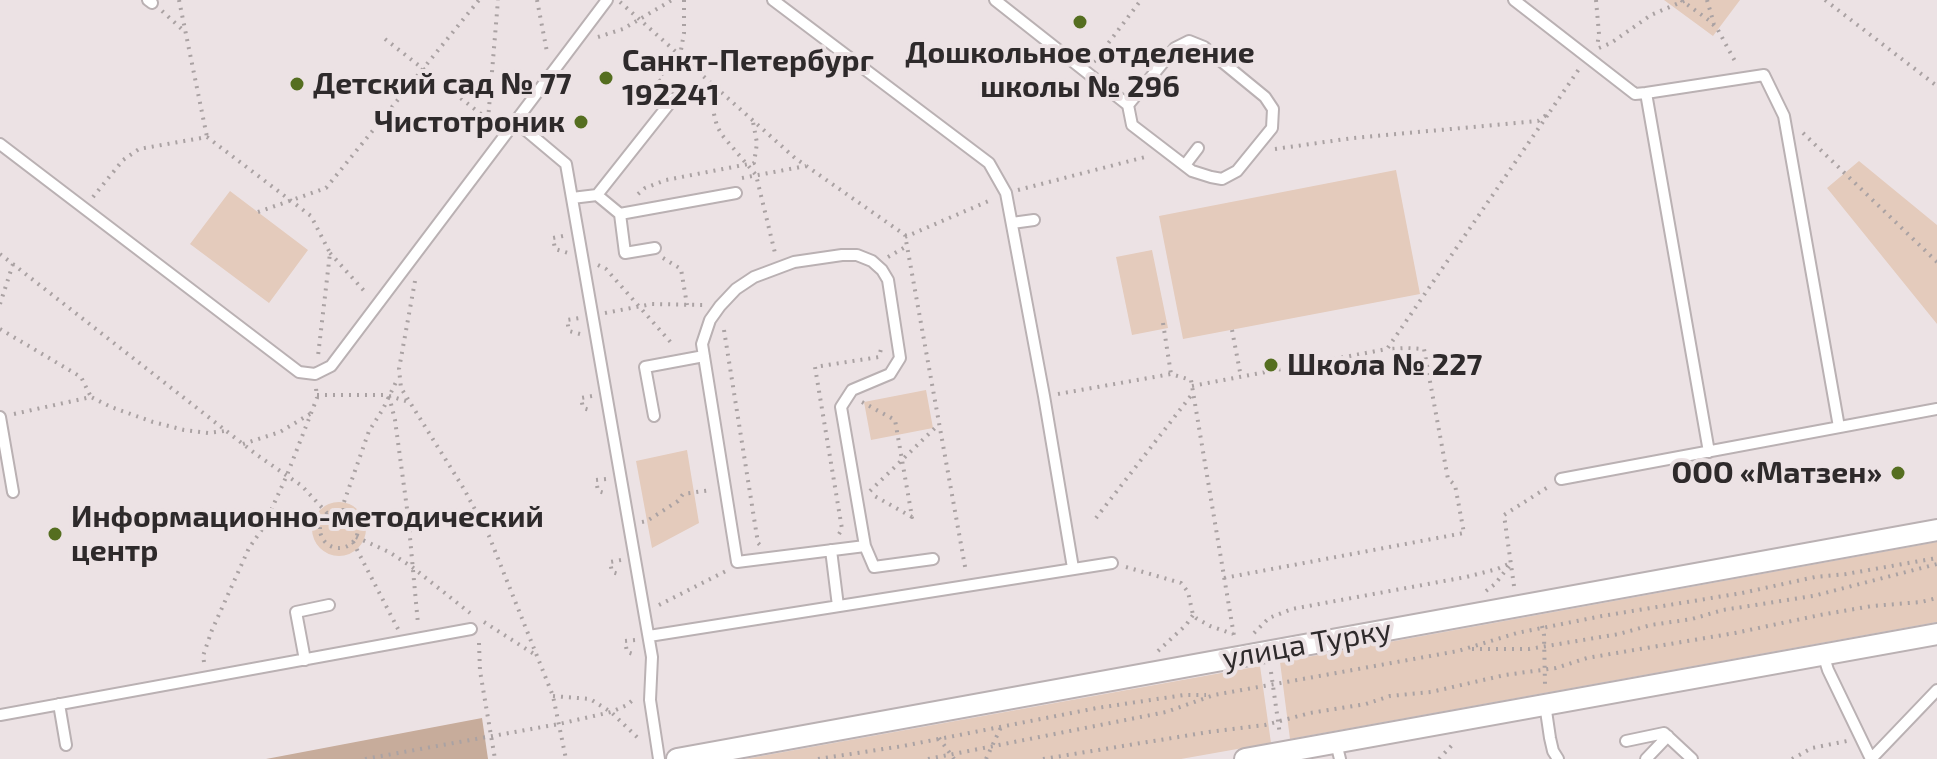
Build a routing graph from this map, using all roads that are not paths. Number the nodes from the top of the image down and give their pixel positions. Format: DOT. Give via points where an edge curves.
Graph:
graph roads {
  1 [pos="607,0"];
  2 [pos="773,0"];
  3 [pos="995,0"];
  4 [pos="1514,0"];
  5 [pos="1646,93"];
  6 [pos="673,99"];
  7 [pos="1128,105"];
  8 [pos="516,122"];
  9 [pos="0,144"];
  10 [pos="1198,148"];
  11 [pos="1185,165"];
  12 [pos="736,193"];
  13 [pos="597,195"];
  14 [pos="572,198"];
  15 [pos="620,214"];
  16 [pos="1034,220"];
  17 [pos="1012,223"];
  18 [pos="655,248"];
  19 [pos="704,356"];
  20 [pos="1937,409"];
  21 [pos="654,416"];
  22 [pos="0,417"];
  23 [pos="1839,427"];
  24 [pos="1709,452"];
  25 [pos="1561,479"];
  26 [pos="13,492"];
  27 [pos="1937,530"];
  28 [pos="865,546"];
  29 [pos="831,550"];
  30 [pos="933,559"];
  31 [pos="1112,563"];
  32 [pos="1073,568"];
  33 [pos="329,605"];
  34 [pos="838,606"];
  35 [pos="475,633"];
  36 [pos="1937,634"];
  37 [pos="644,638"];
  38 [pos="1823,654"];
  39 [pos="305,660"];
  40 [pos="1937,690"];
  41 [pos="59,704"];
  42 [pos="1545,704"];
  43 [pos="0,715"];
  44 [pos="1668,736"];
  45 [pos="1626,741"];
  46 [pos="66,745"];
  47 [pos="1338,751"];
  48 [pos="659,759"];
  49 [pos="677,759"];
  50 [pos="1245,759"];
  51 [pos="1558,759"];
  52 [pos="1646,759"];
  53 [pos="1692,759"];
  54 [pos="1871,759"];
  1 -- 8 [label="lane"];
  2 -- 17 [label="lane" via="989,163 1006,193"];
  3 -- 7 [label="lane"];
  4 -- 5 [label="lane" via="1635,94"];
  5 -- 23 [label="lane" via="1764,75 1784,116"];
  5 -- 24 [label="lane"];
  6 -- 13 [label="lane"];
  7 -- 11 [label="lane" via="1132,125"];
  7 -- 11 [label="lane" via="1175,48 1189,41 1204,47 1265,97 1273,109 1272,128 1237,171 1222,179"];
  8 -- 9 [label="lane" via="331,366 315,374 299,372"];
  8 -- 14 [label="lane" via="566,164"];
  10 -- 11 [label="lane"];
  12 -- 15 [label="lane"];
  13 -- 14 [label="lane"];
  13 -- 15 [label="lane"];
  14 -- 37 [label="lane" via="644,612"];
  15 -- 18 [label="lane" via="625,253"];
  16 -- 17 [label="lane"];
  17 -- 32 [label="lane"];
  19 -- 21 [label="lane" via="645,367"];
  19 -- 28 [label="lane" via="710,320 754,277 794,262 842,255 857,255 882,270 900,358 890,374 852,390 841,407"];
  19 -- 29 [label="lane" via="737,562"];
  20 -- 23 [label="lane"];
  22 -- 26 [label="lane"];
  23 -- 24 [label="lane"];
  24 -- 25 [label="lane"];
  27 -- 49 [label="street, улица Турку"];
  28 -- 29 [label="lane"];
  28 -- 30 [label="lane" via="874,567"];
  29 -- 34 [label="lane"];
  31 -- 32 [label="lane"];
  32 -- 34 [label="lane"];
  33 -- 39 [label="lane" via="296,612"];
  34 -- 37 [label="lane"];
  35 -- 39 [label="lane"];
  36 -- 38 [label="street"];
  37 -- 48 [label="lane" via="652,657 650,700"];
  38 -- 42 [label="street"];
  38 -- 54 [label="lane"];
  39 -- 41 [label="lane"];
  40 -- 54 [label="lane"];
  41 -- 43 [label="lane"];
  41 -- 46 [label="lane"];
  42 -- 47 [label="street"];
  42 -- 51 [label="lane"];
  44 -- 45 [label="lane"];
  44 -- 52 [label="lane"];
  44 -- 53 [label="lane"];
  47 -- 50 [label="street"];
}
